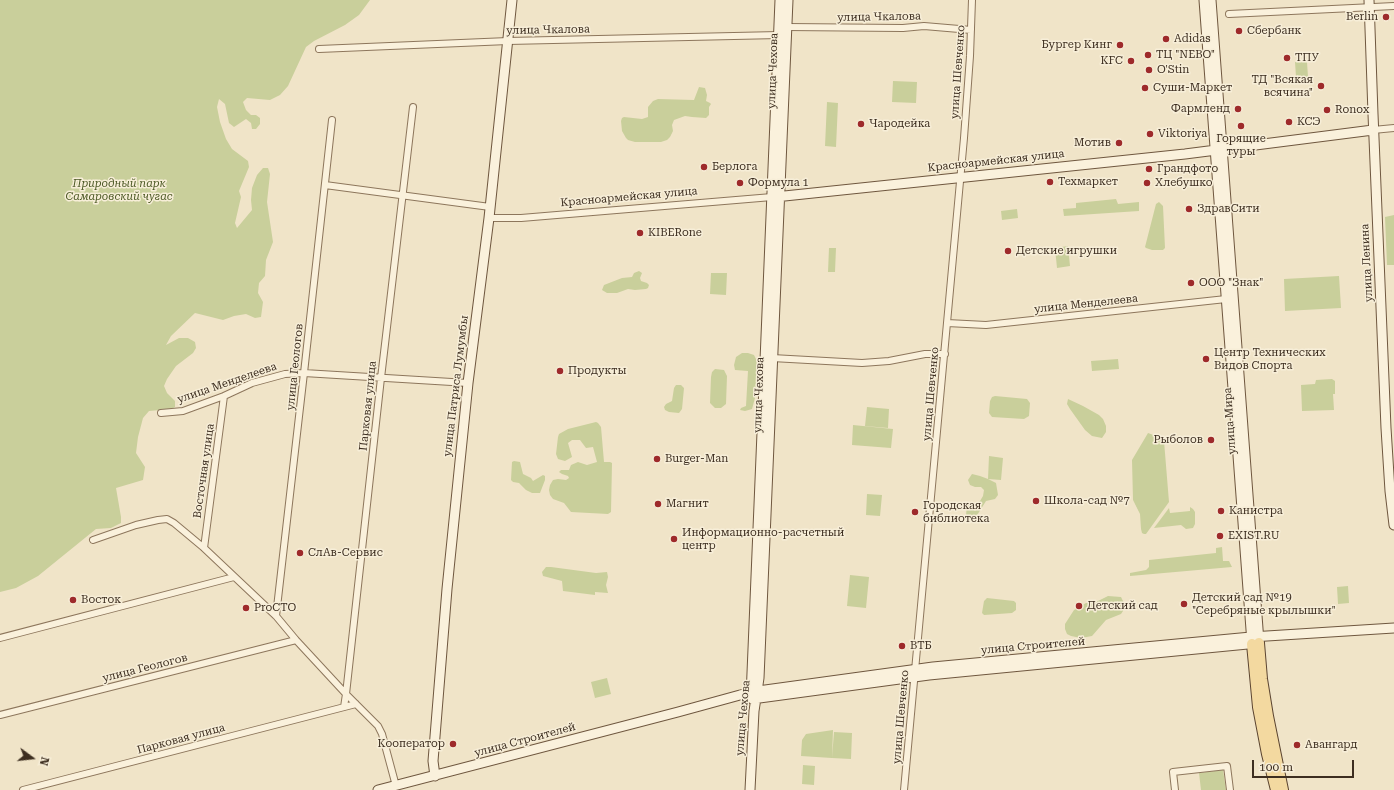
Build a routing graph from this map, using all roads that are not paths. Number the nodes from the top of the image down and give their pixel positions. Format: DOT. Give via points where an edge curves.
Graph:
graph roads {
  1 [pos="512,0"];
  2 [pos="780,0"];
  3 [pos="788,0"];
  4 [pos="972,0"];
  5 [pos="1204,0"];
  6 [pos="1211,0"];
  7 [pos="1369,4"];
  8 [pos="1394,6"];
  9 [pos="1208,12"];
  10 [pos="1229,14"];
  11 [pos="787,27"];
  12 [pos="971,30"];
  13 [pos="779,36"];
  14 [pos="508,41"];
  15 [pos="319,49"];
  16 [pos="413,107"];
  17 [pos="332,120"];
  18 [pos="1394,128"];
  19 [pos="1373,130"];
  20 [pos="1219,150"];
  21 [pos="960,177"];
  22 [pos="325,185"];
  23 [pos="402,196"];
  24 [pos="776,197"];
  25 [pos="490,207"];
  26 [pos="489,218"];
  27 [pos="1230,299"];
  28 [pos="947,323"];
  29 [pos="945,354"];
  30 [pos="769,358"];
  31 [pos="304,373"];
  32 [pos="381,378"];
  33 [pos="468,383"];
  34 [pos="224,396"];
  35 [pos="161,413"];
  36 [pos="1394,525"];
  37 [pos="93,540"];
  38 [pos="204,548"];
  39 [pos="234,577"];
  40 [pos="276,616"];
  41 [pos="1394,628"];
  42 [pos="1394,633"];
  43 [pos="0,638"];
  44 [pos="296,640"];
  45 [pos="1255,640"];
  46 [pos="915,673"];
  47 [pos="346,694"];
  48 [pos="754,695"];
  49 [pos="356,704"];
  50 [pos="344,707"];
  51 [pos="0,715"];
  52 [pos="435,776"];
  53 [pos="396,786"];
  54 [pos="748,789"];
  55 [pos="23,790"];
  56 [pos="378,790"];
  57 [pos="904,790"];
  58 [pos="1176,790"];
  59 [pos="1230,790"];
  60 [pos="1276,790"];
  61 [pos="1284,790"];
  1 -- 14 [label="main road, улица Патриса Лумумбы"];
  2 -- 13 [label="main road, улица Чехова"];
  3 -- 11 [label="main road, улица Чехова"];
  4 -- 12 [label="street, улица Шевченко"];
  5 -- 9 [label="main road, улица Мира"];
  6 -- 9 [label="main road, улица Мира"];
  7 -- 8 [label="street"];
  7 -- 10 [label="street"];
  7 -- 19 [label="main road, улица Ленина"];
  9 -- 20 [label="main road, улица Мира"];
  11 -- 12 [label="street, улица Чкалова" via="924,26"];
  11 -- 13 [label="main road"];
  11 -- 24 [label="main road, улица Чехова"];
  12 -- 21 [label="street, улица Шевченко"];
  13 -- 14 [label="street, улица Чкалова"];
  13 -- 24 [label="main road, улица Чехова"];
  14 -- 15 [label="street, улица Чкалова"];
  14 -- 25 [label="main road, улица Патриса Лумумбы"];
  16 -- 23 [label="street, Парковая улица"];
  17 -- 22 [label="street, улица Геологов"];
  18 -- 19 [label="street, Красноармейская улица"];
  19 -- 20 [label="main road, Красноармейская улица"];
  19 -- 36 [label="main road, улица Ленина" via="1388,460"];
  20 -- 21 [label="main road, Красноармейская улица"];
  20 -- 27 [label="main road, улица Мира"];
  21 -- 24 [label="main road, Красноармейская улица"];
  21 -- 28 [label="street, улица Шевченко"];
  22 -- 23 [label="street"];
  22 -- 31 [label="street, улица Геологов"];
  23 -- 25 [label="street"];
  23 -- 32 [label="street, Парковая улица"];
  24 -- 26 [label="street, Красноармейская улица" via="521,218"];
  24 -- 30 [label="main road, улица Чехова"];
  25 -- 26 [label="main road, улица Патриса Лумумбы"];
  26 -- 33 [label="main road, улица Патриса Лумумбы"];
  27 -- 28 [label="street, улица Менделеева" via="986,325"];
  27 -- 45 [label="main road, улица Мира"];
  28 -- 29 [label="street, улица Шевченко"];
  29 -- 30 [label="street" via="862,362"];
  29 -- 46 [label="street, улица Шевченко"];
  30 -- 48 [label="main road, улица Чехова"];
  31 -- 32 [label="street, улица Менделеева"];
  31 -- 34 [label="street, улица Менделеева" via="271,377"];
  31 -- 40 [label="street, улица Геологов"];
  32 -- 33 [label="street, улица Менделеева"];
  32 -- 47 [label="street, Парковая улица"];
  33 -- 52 [label="main road, улица Патриса Лумумбы" via="445,615 433,761"];
  34 -- 35 [label="street, улица Менделеева" via="183,411"];
  34 -- 38 [label="street, Восточная улица"];
  37 -- 38 [label="street" via="136,525 167,519"];
  38 -- 39 [label="street"];
  39 -- 40 [label="street"];
  39 -- 43 [label="street"];
  40 -- 44 [label="street"];
  41 -- 45 [label="main road, улица Строителей"];
  42 -- 45 [label="main road, улица Строителей"];
  44 -- 47 [label="street"];
  44 -- 51 [label="street, улица Геологов"];
  45 -- 46 [label="main road, улица Строителей"];
  45 -- 60 [label="main road, улица Мира" via="1258,708"];
  45 -- 61 [label="main road, улица Мира"];
  46 -- 48 [label="main road, улица Строителей"];
  46 -- 57 [label="street, улица Шевченко"];
  47 -- 49 [label="street"];
  47 -- 50 [label="street, Парковая улица"];
  48 -- 52 [label="main road, улица Строителей" via="678,712"];
  48 -- 54 [label="main road, улица Чехова"];
  49 -- 50 [label="street, Парковая улица"];
  49 -- 53 [label="street" via="381,730"];
  50 -- 55 [label="street, Парковая улица"];
  52 -- 53 [label="main road, улица Строителей"];
  53 -- 56 [label="main road, улица Строителей"];
  58 -- 59 [label="street" via="1173,772 1227,766"];
}
